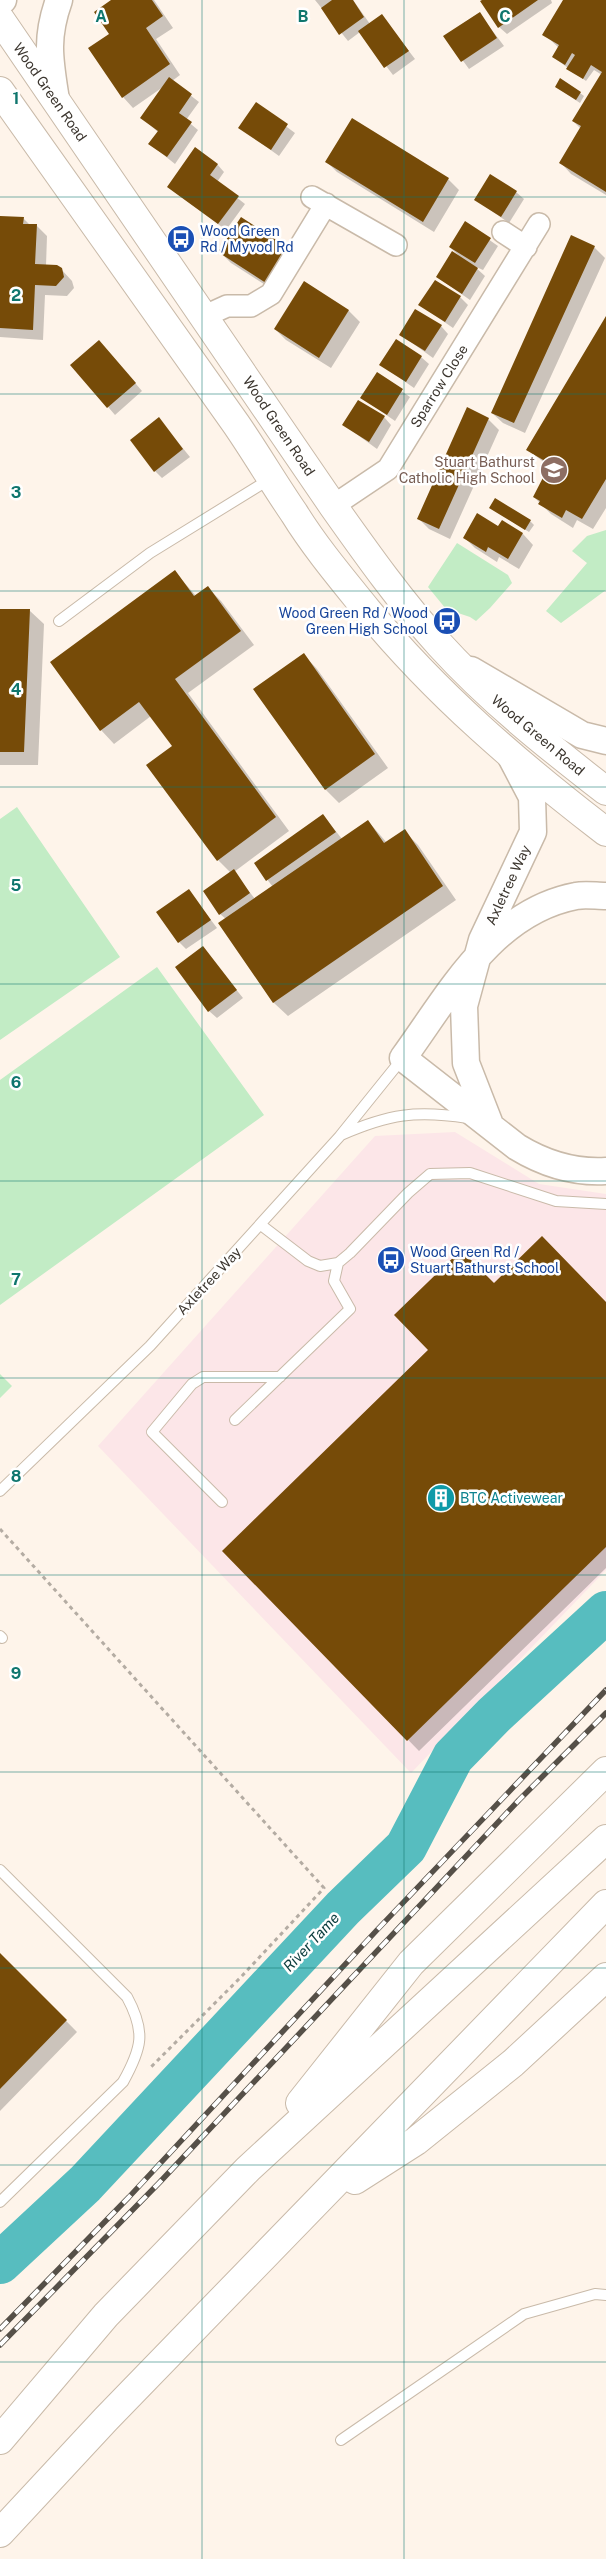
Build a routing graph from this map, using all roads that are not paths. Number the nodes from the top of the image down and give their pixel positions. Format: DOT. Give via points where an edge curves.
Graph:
graph roads {
  1 [pos="59,0"];
  2 [pos="0,19"];
  3 [pos="0,91"];
  4 [pos="56,100"];
  5 [pos="540,224"];
  6 [pos="504,232"];
  7 [pos="396,245"];
  8 [pos="526,246"];
  9 [pos="205,316"];
  10 [pos="273,477"];
  11 [pos="333,506"];
  12 [pos="59,621"];
  13 [pos="455,661"];
  14 [pos="606,741"];
  15 [pos="510,755"];
  16 [pos="606,791"];
  17 [pos="606,832"];
  18 [pos="606,896"];
  19 [pos="475,959"];
  20 [pos="403,1058"];
  21 [pos="490,1125"];
  22 [pos="340,1136"];
  23 [pos="606,1171"];
  24 [pos="606,1204"];
  25 [pos="261,1225"];
  26 [pos="338,1263"];
  27 [pos="280,1377"];
  28 [pos="235,1420"];
  29 [pos="0,1490"];
  30 [pos="222,1502"];
  31 [pos="606,1771"];
  32 [pos="606,1838"];
  33 [pos="0,1870"];
  34 [pos="606,1904"];
  35 [pos="606,1977"];
  36 [pos="248,2169"];
  37 [pos="0,2202"];
  38 [pos="319,2202"];
  39 [pos="606,2295"];
  40 [pos="0,2440"];
  41 [pos="341,2440"];
  42 [pos="0,2533"];
  1 -- 4 [label="street" via="51,23 49,51"];
  2 -- 4 [label="highway, Wood Green Road"];
  3 -- 10 [label="highway"];
  4 -- 9 [label="highway, Wood Green Road"];
  5 -- 8 [label="street, Sparrow Close"];
  6 -- 8 [label="street"];
  7 -- 9 [label="street" via="319,200 271,294 251,306 227,306"];
  8 -- 11 [label="street, Sparrow Close" via="388,469"];
  9 -- 11 [label="highway, Wood Green Road"];
  10 -- 12 [label="lane" via="150,553"];
  10 -- 15 [label="highway" via="294,514 374,617 443,693"];
  11 -- 13 [label="highway, Wood Green Road" via="390,585"];
  13 -- 14 [label="street" via="574,730"];
  13 -- 16 [label="highway, Wood Green Road" via="538,738"];
  15 -- 17 [label="highway"];
  15 -- 19 [label="street, Axletree Way" via="532,796 533,832"];
  18 -- 19 [label="street, Axletree Way" via="577,896 531,911"];
  19 -- 20 [label="street, Axletree Way"];
  19 -- 21 [label="street, Axletree Way" via="464,1006 463,1035 466,1063"];
  20 -- 21 [label="street"];
  20 -- 22 [label="lane, Axletree Way"];
  21 -- 22 [label="lane" via="469,1118 420,1113 373,1121"];
  21 -- 23 [label="street" via="534,1157 564,1169"];
  22 -- 25 [label="lane, Axletree Way"];
  24 -- 26 [label="lane" via="556,1201 470,1173 430,1174"];
  25 -- 26 [label="lane" via="308,1261 320,1266"];
  25 -- 29 [label="lane, Axletree Way" via="150,1346"];
  26 -- 27 [label="lane" via="334,1281 350,1309"];
  27 -- 28 [label="lane"];
  27 -- 30 [label="lane" via="203,1377 192,1384 152,1432"];
  31 -- 36 [label="highway" via="410,1963"];
  32 -- 36 [label="highway"];
  33 -- 37 [label="lane" via="127,1997 138,2016 140,2037 137,2057 123,2082"];
  34 -- 38 [label="highway"];
  35 -- 38 [label="highway" via="513,2063 416,2141"];
  36 -- 40 [label="highway" via="106,2315"];
  38 -- 42 [label="highway" via="106,2419"];
  39 -- 41 [label="lane" via="595,2294 524,2314"];
}
